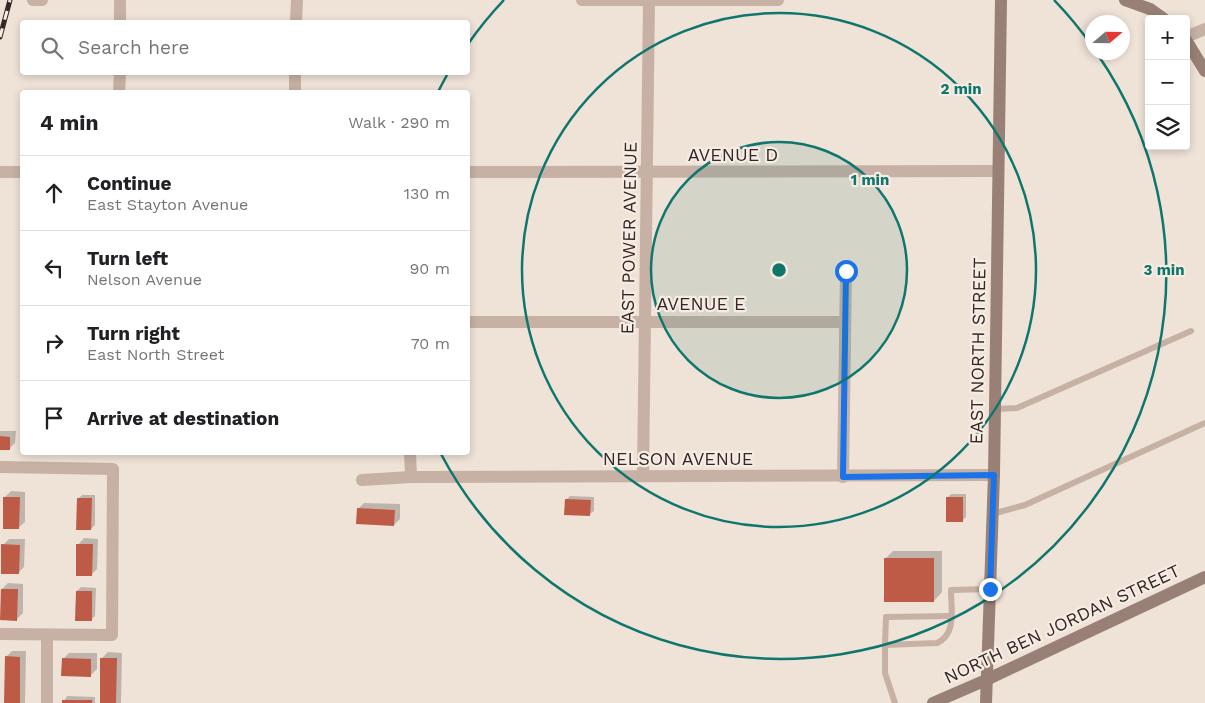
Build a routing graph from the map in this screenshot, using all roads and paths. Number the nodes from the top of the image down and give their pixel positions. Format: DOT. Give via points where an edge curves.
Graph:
graph roads {
  1 [pos="33,0"];
  2 [pos="42,0"];
  3 [pos="120,0"];
  4 [pos="290,0"];
  5 [pos="297,0"];
  6 [pos="582,0"];
  7 [pos="778,0"];
  8 [pos="1001,0"];
  9 [pos="1125,0"];
  10 [pos="649,1"];
  11 [pos="1158,15"];
  12 [pos="120,20"];
  13 [pos="296,20"];
  14 [pos="1205,29"];
  15 [pos="1190,37"];
  16 [pos="1190,46"];
  17 [pos="1205,71"];
  18 [pos="120,75"];
  19 [pos="295,75"];
  20 [pos="119,90"];
  21 [pos="295,90"];
  22 [pos="998,171"];
  23 [pos="0,172"];
  24 [pos="20,172"];
  25 [pos="470,172"];
  26 [pos="647,173"];
  27 [pos="846,271"];
  28 [pos="645,321"];
  29 [pos="470,322"];
  30 [pos="845,322"];
  31 [pos="1192,331"];
  32 [pos="995,408"];
  33 [pos="1205,424"];
  34 [pos="410,455"];
  35 [pos="0,467"];
  36 [pos="994,475"];
  37 [pos="643,476"];
  38 [pos="411,477"];
  39 [pos="843,477"];
  40 [pos="362,480"];
  41 [pos="992,514"];
  42 [pos="1205,577"];
  43 [pos="990,589"];
  44 [pos="951,616"];
  45 [pos="0,634"];
  46 [pos="47,635"];
  47 [pos="885,645"];
  48 [pos="986,680"];
  49 [pos="47,703"];
  50 [pos="895,703"];
  51 [pos="933,703"];
  52 [pos="986,703"];
  1 -- 2 [label="street"];
  3 -- 12 [label="street"];
  4 -- 5 [label="street"];
  5 -- 13 [label="street"];
  6 -- 10 [label="street"];
  7 -- 10 [label="street"];
  8 -- 22 [label="street, EAST NORTH STREET"];
  9 -- 11 [label="street"];
  10 -- 26 [label="street, EAST POWER AVENUE"];
  14 -- 15 [label="street"];
  16 -- 17 [label="street"];
  18 -- 20 [label="street"];
  19 -- 21 [label="street"];
  22 -- 26 [label="street, AVENUE D"];
  22 -- 32 [label="street, EAST NORTH STREET"];
  23 -- 24 [label="street"];
  25 -- 26 [label="street, AVENUE D"];
  26 -- 28 [label="street, EAST POWER AVENUE"];
  27 -- 30 [label="street"];
  28 -- 29 [label="street, AVENUE E"];
  28 -- 30 [label="street, AVENUE E"];
  28 -- 37 [label="street, EAST POWER AVENUE"];
  30 -- 39 [label="street"];
  31 -- 32 [label="lane" via="1017,408"];
  32 -- 36 [label="street, EAST NORTH STREET"];
  33 -- 41 [label="lane" via="1025,505"];
  34 -- 38 [label="street"];
  35 -- 46 [label="street" via="113,468 112,635"];
  36 -- 39 [label="street, NELSON AVENUE"];
  36 -- 41 [label="street, EAST NORTH STREET"];
  37 -- 38 [label="street, NELSON AVENUE"];
  37 -- 39 [label="street, NELSON AVENUE"];
  38 -- 40 [label="street, NELSON AVENUE"];
  41 -- 43 [label="street, EAST NORTH STREET"];
  42 -- 48 [label="street, NORTH BEN JORDAN STREET"];
  43 -- 44 [label="lane" via="951,590"];
  43 -- 48 [label="street, EAST NORTH STREET"];
  44 -- 47 [label="lane" via="949,635 944,640"];
  44 -- 47 [label="lane" via="886,617"];
  45 -- 46 [label="street"];
  46 -- 49 [label="street"];
  47 -- 50 [label="lane" via="885,673"];
  48 -- 51 [label="street, NORTH BEN JORDAN STREET"];
  48 -- 52 [label="street, EAST NORTH STREET"];
}
